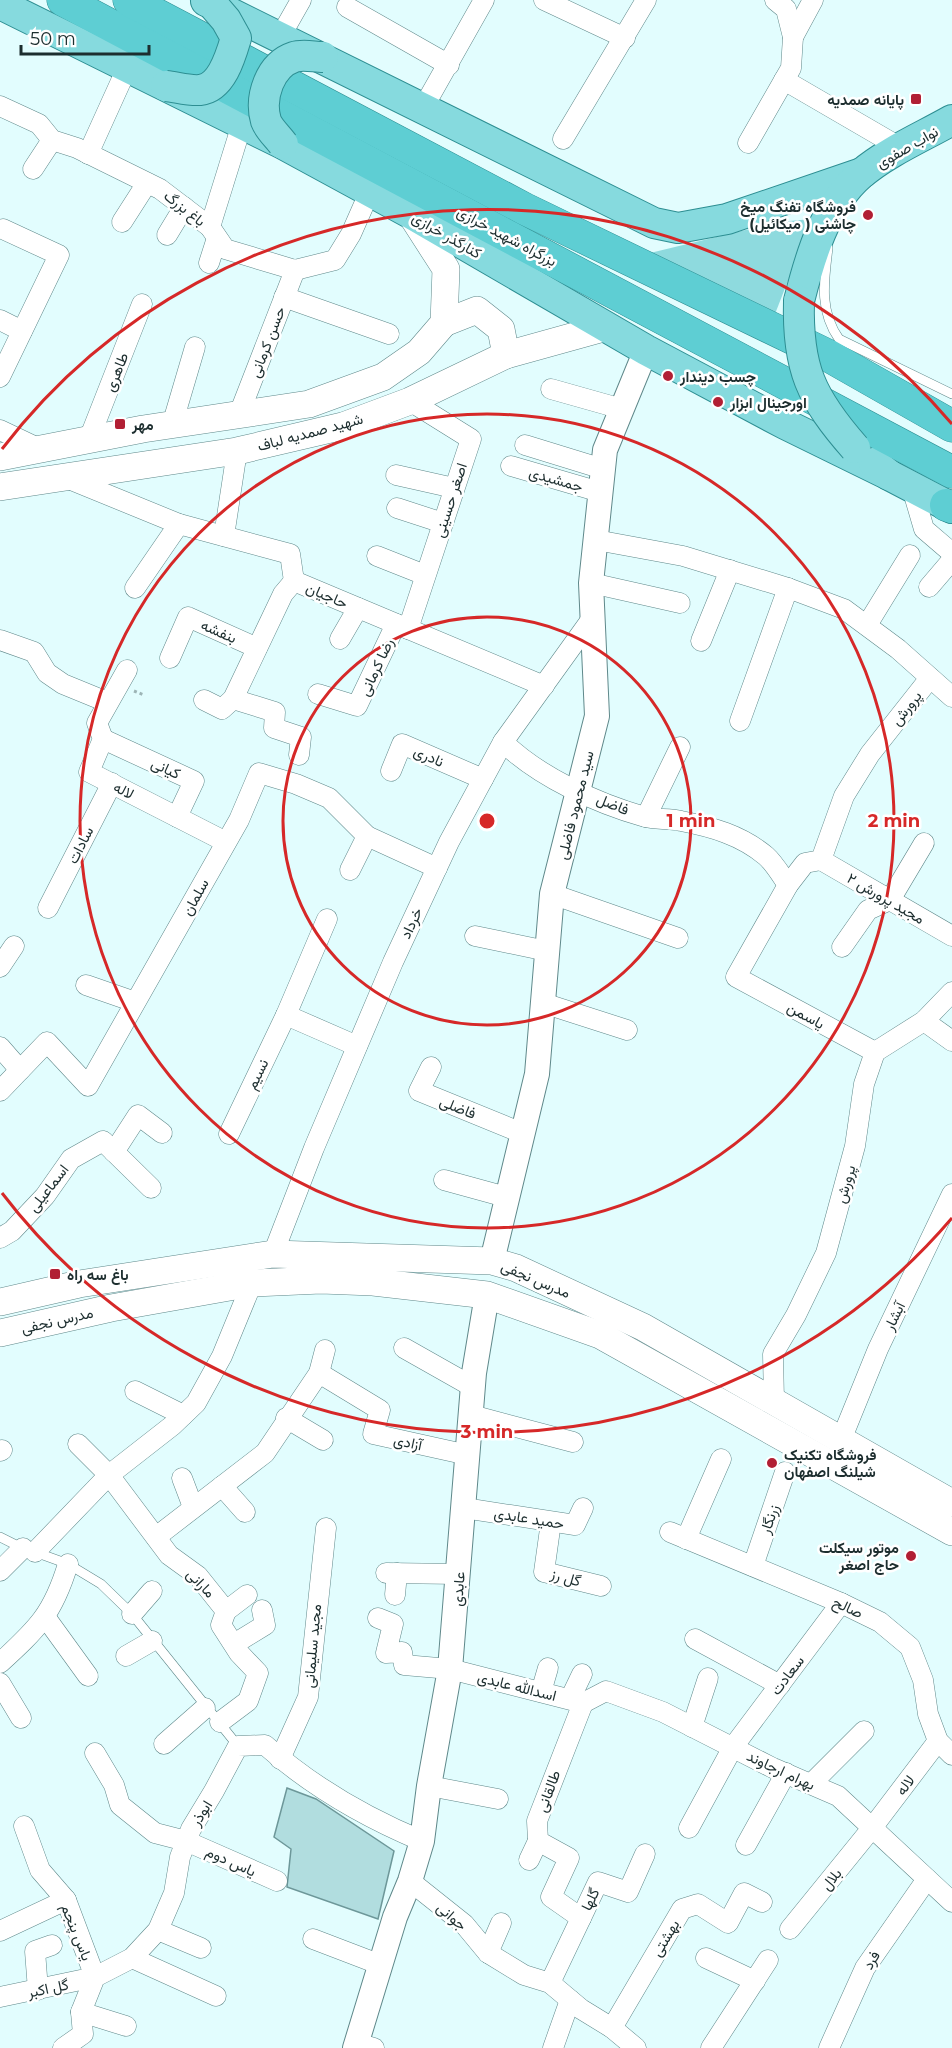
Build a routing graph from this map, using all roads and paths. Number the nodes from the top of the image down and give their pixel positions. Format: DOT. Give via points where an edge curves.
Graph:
graph roads {
  1 [pos="63,0"];
  2 [pos="129,0"];
  3 [pos="301,0"];
  4 [pos="484,0"];
  5 [pos="544,0"];
  6 [pos="646,0"];
  7 [pos="775,0"];
  8 [pos="813,0"];
  9 [pos="209,3"];
  10 [pos="0,4"];
  11 [pos="347,7"];
  12 [pos="280,37"];
  13 [pos="625,38"];
  14 [pos="793,38"];
  15 [pos="323,57"];
  16 [pos="449,65"];
  17 [pos="128,68"];
  18 [pos="784,80"];
  19 [pos="166,86"];
  20 [pos="0,106"];
  21 [pos="423,108"];
  22 [pos="952,120"];
  23 [pos="242,124"];
  24 [pos="563,139"];
  25 [pos="52,140"];
  26 [pos="748,143"];
  27 [pos="283,144"];
  28 [pos="901,148"];
  29 [pos="78,155"];
  30 [pos="33,169"];
  31 [pos="862,173"];
  32 [pos="147,183"];
  33 [pos="370,191"];
  34 [pos="184,207"];
  35 [pos="410,213"];
  36 [pos="832,213"];
  37 [pos="122,222"];
  38 [pos="3,229"];
  39 [pos="214,232"];
  40 [pos="167,235"];
  41 [pos="208,263"];
  42 [pos="295,270"];
  43 [pos="284,297"];
  44 [pos="142,304"];
  45 [pos="0,320"];
  46 [pos="444,323"];
  47 [pos="607,327"];
  48 [pos="22,331"];
  49 [pos="389,334"];
  50 [pos="195,347"];
  51 [pos="646,350"];
  52 [pos="506,356"];
  53 [pos="829,356"];
  54 [pos="0,377"];
  55 [pos="551,389"];
  56 [pos="952,394"];
  57 [pos="410,401"];
  58 [pos="622,409"];
  59 [pos="952,412"];
  60 [pos="239,414"];
  61 [pos="172,425"];
  62 [pos="952,426"];
  63 [pos="0,430"];
  64 [pos="89,440"];
  65 [pos="525,445"];
  66 [pos="40,449"];
  67 [pos="237,451"];
  68 [pos="0,457"];
  69 [pos="511,466"];
  70 [pos="952,472"];
  71 [pos="396,475"];
  72 [pos="61,476"];
  73 [pos="602,481"];
  74 [pos="901,481"];
  75 [pos="1,483"];
  76 [pos="454,488"];
  77 [pos="950,507"];
  78 [pos="397,508"];
  79 [pos="442,523"];
  80 [pos="179,524"];
  81 [pos="224,536"];
  82 [pos="596,540"];
  83 [pos="952,553"];
  84 [pos="910,555"];
  85 [pos="377,556"];
  86 [pos="952,560"];
  87 [pos="730,570"];
  88 [pos="425,575"];
  89 [pos="294,581"];
  90 [pos="591,583"];
  91 [pos="929,587"];
  92 [pos="135,588"];
  93 [pos="788,588"];
  94 [pos="680,603"];
  95 [pos="358,608"];
  96 [pos="593,617"];
  97 [pos="867,626"];
  98 [pos="402,627"];
  99 [pos="340,639"];
  100 [pos="701,641"];
  101 [pos="2,644"];
  102 [pos="257,648"];
  103 [pos="170,658"];
  104 [pos="127,670"];
  105 [pos="930,678"];
  106 [pos="544,686"];
  107 [pos="318,694"];
  108 [pos="952,697"];
  109 [pos="233,699"];
  110 [pos="204,700"];
  111 [pos="107,702"];
  112 [pos="740,721"];
  113 [pos="103,739"];
  114 [pos="503,742"];
  115 [pos="680,747"];
  116 [pos="300,754"];
  117 [pos="391,771"];
  118 [pos="483,779"];
  119 [pos="112,783"];
  120 [pos="579,791"];
  121 [pos="177,817"];
  122 [pos="646,817"];
  123 [pos="367,836"];
  124 [pos="226,842"];
  125 [pos="924,843"];
  126 [pos="821,860"];
  127 [pos="436,868"];
  128 [pos="350,870"];
  129 [pos="788,885"];
  130 [pos="552,894"];
  131 [pos="890,900"];
  132 [pos="48,908"];
  133 [pos="327,919"];
  134 [pos="475,936"];
  135 [pos="952,936"];
  136 [pos="678,938"];
  137 [pos="14,946"];
  138 [pos="843,947"];
  139 [pos="547,951"];
  140 [pos="0,967"];
  141 [pos="86,985"];
  142 [pos="952,992"];
  143 [pos="135,1002"];
  144 [pos="543,1003"];
  145 [pos="286,1016"];
  146 [pos="924,1021"];
  147 [pos="627,1030"];
  148 [pos="952,1041"];
  149 [pos="357,1046"];
  150 [pos="0,1047"];
  151 [pos="875,1052"];
  152 [pos="431,1067"];
  153 [pos="20,1070"];
  154 [pos="0,1091"];
  155 [pos="162,1133"];
  156 [pos="522,1133"];
  157 [pos="229,1134"];
  158 [pos="114,1152"];
  159 [pos="444,1180"];
  160 [pos="151,1188"];
  161 [pos="952,1194"];
  162 [pos="506,1197"];
  163 [pos="0,1238"];
  164 [pos="273,1254"];
  165 [pos="492,1262"];
  166 [pos="252,1283"];
  167 [pos="487,1295"];
  168 [pos="3,1301"];
  169 [pos="8,1331"];
  170 [pos="404,1348"];
  171 [pos="325,1350"];
  172 [pos="319,1373"];
  173 [pos="473,1387"];
  174 [pos="135,1391"];
  175 [pos="774,1402"];
  176 [pos="183,1415"];
  177 [pos="471,1415"];
  178 [pos="286,1418"];
  179 [pos="322,1440"];
  180 [pos="841,1440"];
  181 [pos="573,1442"];
  182 [pos="78,1444"];
  183 [pos="468,1455"];
  184 [pos="721,1460"];
  185 [pos="785,1472"];
  186 [pos="110,1475"];
  187 [pos="182,1478"];
  188 [pos="222,1486"];
  189 [pos="935,1503"];
  190 [pos="193,1507"];
  191 [pos="464,1508"];
  192 [pos="583,1508"];
  193 [pos="245,1512"];
  194 [pos="551,1522"];
  195 [pos="326,1528"];
  196 [pos="952,1532"];
  197 [pos="0,1537"];
  198 [pos="156,1537"];
  199 [pos="29,1550"];
  200 [pos="68,1564"];
  201 [pos="753,1566"];
  202 [pos="0,1571"];
  203 [pos="459,1574"];
  204 [pos="601,1586"];
  205 [pos="152,1591"];
  206 [pos="247,1595"];
  207 [pos="395,1595"];
  208 [pos="841,1603"];
  209 [pos="262,1610"];
  210 [pos="226,1611"];
  211 [pos="132,1614"];
  212 [pos="46,1618"];
  213 [pos="378,1618"];
  214 [pos="695,1639"];
  215 [pos="152,1641"];
  216 [pos="234,1644"];
  217 [pos="126,1656"];
  218 [pos="0,1663"];
  219 [pos="549,1668"];
  220 [pos="450,1669"];
  221 [pos="582,1674"];
  222 [pos="88,1676"];
  223 [pos="708,1678"];
  224 [pos="0,1683"];
  225 [pos="780,1685"];
  226 [pos="541,1692"];
  227 [pos="577,1701"];
  228 [pos="205,1708"];
  229 [pos="21,1718"];
  230 [pos="220,1722"];
  231 [pos="692,1727"];
  232 [pos="864,1731"];
  233 [pos="938,1741"];
  234 [pos="164,1744"];
  235 [pos="238,1746"];
  236 [pos="733,1748"];
  237 [pos="95,1753"];
  238 [pos="952,1755"];
  239 [pos="280,1758"];
  240 [pos="786,1773"];
  241 [pos="811,1784"];
  242 [pos="429,1786"];
  243 [pos="498,1799"];
  244 [pos="24,1826"];
  245 [pos="689,1828"];
  246 [pos="872,1828"];
  247 [pos="186,1841"];
  248 [pos="422,1841"];
  249 [pos="538,1841"];
  250 [pos="746,1845"];
  251 [pos="645,1854"];
  252 [pos="529,1860"];
  253 [pos="927,1879"];
  254 [pos="277,1881"];
  255 [pos="410,1881"];
  256 [pos="66,1900"];
  257 [pos="762,1902"];
  258 [pos="952,1902"];
  259 [pos="581,1918"];
  260 [pos="501,1923"];
  261 [pos="789,1929"];
  262 [pos="158,1930"];
  263 [pos="0,1931"];
  264 [pos="313,1939"];
  265 [pos="52,1946"];
  266 [pos="201,1947"];
  267 [pos="488,1953"];
  268 [pos="132,1958"];
  269 [pos="706,1958"];
  270 [pos="768,1960"];
  271 [pos="381,1965"];
  272 [pos="95,1977"];
  273 [pos="755,1981"];
  274 [pos="550,1983"];
  275 [pos="38,1990"];
  276 [pos="216,1996"];
  277 [pos="0,1997"];
  278 [pos="570,2000"];
  279 [pos="81,2012"];
  280 [pos="126,2026"];
  281 [pos="612,2028"];
  282 [pos="362,2046"];
  283 [pos="63,2048"];
  284 [pos="553,2048"];
  285 [pos="636,2048"];
  286 [pos="711,2048"];
  287 [pos="829,2048"];
  1 -- 70 [label="highway, بزرگراه شهید خرازی"];
  2 -- 53 [label="highway" via="525,209"];
  3 -- 12 [label="street"];
  4 -- 16 [label="street"];
  5 -- 13 [label="street"];
  6 -- 13 [label="street"];
  7 -- 14 [label="street" via="786,9"];
  8 -- 14 [label="street"];
  9 -- 12 [label="main road"];
  9 -- 19 [label="main road, bridge" via="226,20 236,38 230,62 210,86 200,91"];
  10 -- 17 [label="main road, کنارگذر خرازی"];
  11 -- 16 [label="street"];
  12 -- 15 [label="main road"];
  13 -- 24 [label="street"];
  14 -- 18 [label="street" via="791,68"];
  15 -- 21 [label="main road"];
  15 -- 27 [label="main road, bridge" via="297,56 283,62 267,86 267,122"];
  16 -- 21 [label="street"];
  17 -- 19 [label="main road, کنارگذر خرازی"];
  17 -- 29 [label="street"];
  18 -- 26 [label="street"];
  18 -- 28 [label="street"];
  19 -- 23 [label="main road, کنارگذر خرازی"];
  20 -- 25 [label="street, باغ بزرگ" via="39,124"];
  21 -- 31 [label="main road" via="631,214 678,228 727,219"];
  22 -- 28 [label="main road, نواب صفوی"];
  23 -- 27 [label="main road, کنارگذر خرازی"];
  23 -- 39 [label="street"];
  25 -- 29 [label="street, باغ بزرگ"];
  25 -- 30 [label="street"];
  27 -- 33 [label="main road, کنارگذر خرازی"];
  28 -- 31 [label="main road, نواب صفوی"];
  29 -- 32 [label="street, باغ بزرگ"];
  31 -- 36 [label="main road" via="842,194"];
  32 -- 34 [label="street, باغ بزرگ"];
  32 -- 37 [label="street"];
  33 -- 35 [label="main road, کنارگذر خرازی"];
  33 -- 42 [label="street" via="335,260"];
  34 -- 39 [label="street, باغ بزرگ"];
  34 -- 40 [label="street"];
  35 -- 46 [label="main road" via="446,269"];
  35 -- 47 [label="main road, کنارگذر خرازی"];
  36 -- 56 [label="lane" via="824,301 839,339"];
  36 -- 74 [label="main road, bridge" via="807,268 799,301 798,340 809,382 831,421 855,448"];
  38 -- 48 [label="street" via="59,255"];
  39 -- 41 [label="street"];
  39 -- 42 [label="street, باغ بزرگ" via="225,249"];
  42 -- 43 [label="street, حسن کرمانی"];
  43 -- 49 [label="street"];
  43 -- 60 [label="street, حسن کرمانی"];
  44 -- 64 [label="street, طاهری"];
  45 -- 48 [label="street"];
  46 -- 52 [label="main road" via="477,310 501,329"];
  46 -- 60 [label="main road, شهید صمدیه لباف" via="419,352 383,377 309,404"];
  47 -- 51 [label="main road, کنارگذر خرازی"];
  47 -- 52 [label="main road, شهید صمدیه لباف"];
  48 -- 54 [label="street"];
  50 -- 61 [label="street"];
  51 -- 58 [label="street, سید محمود فاضلی"];
  51 -- 74 [label="main road, کنارگذر خرازی"];
  52 -- 57 [label="main road, شهید صمدیه لباف"];
  53 -- 59 [label="highway"];
  53 -- 62 [label="highway"];
  55 -- 58 [label="street"];
  57 -- 67 [label="main road, شهید صمدیه لباف" via="343,426"];
  57 -- 76 [label="street, اصغر حسینی" via="471,439"];
  58 -- 73 [label="street, سید محمود فاضلی" via="605,450"];
  60 -- 61 [label="main road, شهید صمدیه لباف"];
  61 -- 64 [label="main road, شهید صمدیه لباف"];
  63 -- 66 [label="street"];
  64 -- 66 [label="main road, شهید صمدیه لباف"];
  65 -- 73 [label="street"];
  66 -- 68 [label="main road, شهید صمدیه لباف"];
  67 -- 72 [label="main road, شهید صمدیه لباف"];
  67 -- 81 [label="street"];
  69 -- 73 [label="street, جمشیدی"];
  71 -- 76 [label="street"];
  72 -- 75 [label="main road, شهید صمدیه لباف"];
  72 -- 80 [label="street, حاجیان"];
  73 -- 82 [label="street, سید محمود فاضلی"];
  74 -- 77 [label="main road"];
  74 -- 83 [label="street" via="924,529"];
  76 -- 79 [label="street, اصغر حسینی"];
  78 -- 79 [label="street"];
  79 -- 88 [label="street, اصغر حسینی"];
  80 -- 81 [label="street, حاجیان"];
  80 -- 92 [label="street"];
  81 -- 89 [label="street, حاجیان" via="291,554"];
  82 -- 87 [label="street" via="683,556"];
  82 -- 90 [label="street, سید محمود فاضلی"];
  84 -- 97 [label="street"];
  85 -- 88 [label="street"];
  86 -- 91 [label="street"];
  87 -- 93 [label="street"];
  87 -- 100 [label="street"];
  88 -- 98 [label="street, اصغر حسینی"];
  89 -- 95 [label="street, حاجیان"];
  89 -- 102 [label="street" via="283,594"];
  90 -- 94 [label="street"];
  90 -- 96 [label="street, سید محمود فاضلی"];
  93 -- 97 [label="street" via="844,609"];
  93 -- 112 [label="street"];
  95 -- 98 [label="street, حاجیان"];
  95 -- 99 [label="street"];
  96 -- 106 [label="street, خرداد"];
  96 -- 120 [label="street, سید محمود فاضلی" via="597,716"];
  97 -- 105 [label="street"];
  98 -- 106 [label="street, حاجیان"];
  98 -- 107 [label="street, رضا کرمانی" via="357,706"];
  101 -- 111 [label="street" via="34,652 47,673 63,684"];
  102 -- 103 [label="street, بنفشه" via="188,617"];
  102 -- 109 [label="street"];
  104 -- 111 [label="street, لاله"];
  105 -- 108 [label="street"];
  105 -- 126 [label="street, پرورش" via="870,754 844,796"];
  106 -- 114 [label="street, خرداد"];
  109 -- 110 [label="street" via="222,709"];
  109 -- 116 [label="street" via="275,712 274,728 301,736"];
  111 -- 113 [label="street, لاله" via="97,723"];
  113 -- 119 [label="street, لاله" via="89,772"];
  113 -- 121 [label="street, کیانی" via="194,781"];
  114 -- 118 [label="street, خرداد"];
  114 -- 120 [label="street, فاضل" via="522,761"];
  115 -- 122 [label="street"];
  117 -- 118 [label="street, نادری" via="402,744"];
  118 -- 127 [label="street, خرداد"];
  119 -- 121 [label="street, لاله"];
  119 -- 132 [label="street, سادات"];
  120 -- 122 [label="street, فاضل"];
  120 -- 130 [label="street, سید محمود فاضلی"];
  121 -- 124 [label="street, لاله"];
  122 -- 129 [label="street, فاضل" via="679,820 730,833 766,856"];
  123 -- 124 [label="street, سلمان" via="329,798 259,773"];
  123 -- 127 [label="street, سلمان"];
  123 -- 128 [label="street"];
  124 -- 143 [label="street, سلمان"];
  125 -- 131 [label="street"];
  126 -- 129 [label="street" via="805,863"];
  126 -- 131 [label="street, مجید پرورش ۲"];
  127 -- 149 [label="street, خرداد"];
  129 -- 151 [label="street, یاسمن" via="736,977"];
  130 -- 136 [label="street"];
  130 -- 139 [label="street, سید محمود فاضلی"];
  131 -- 135 [label="street, مجید پرورش ۲"];
  131 -- 138 [label="street" via="868,910"];
  133 -- 145 [label="street, نسیم"];
  134 -- 139 [label="street"];
  137 -- 140 [label="street"];
  139 -- 144 [label="street, سید محمود فاضلی"];
  141 -- 143 [label="street"];
  142 -- 146 [label="street"];
  143 -- 153 [label="street, سلمان" via="88,1086 47,1042"];
  144 -- 147 [label="street"];
  144 -- 156 [label="street, سید محمود فاضلی" via="537,1074"];
  145 -- 149 [label="street"];
  145 -- 157 [label="street, نسیم"];
  146 -- 148 [label="street"];
  146 -- 151 [label="street"];
  149 -- 164 [label="street, خرداد"];
  150 -- 153 [label="street"];
  151 -- 175 [label="street, پرورش" via="864,1084 855,1146 826,1253 773,1354"];
  152 -- 156 [label="street, فاضلی" via="419,1091"];
  153 -- 154 [label="street, سلمان"];
  155 -- 158 [label="street" via="138,1115"];
  156 -- 162 [label="street, سید محمود فاضلی"];
  158 -- 160 [label="street"];
  158 -- 163 [label="street, اسماعیلی" via="103,1141 71,1159 45,1196 12,1231"];
  159 -- 162 [label="street"];
  161 -- 180 [label="street, آبشار" via="878,1349"];
  162 -- 165 [label="street, سید محمود فاضلی"];
  164 -- 165 [label="main road, مدرس نجفی"];
  164 -- 168 [label="main road, مدرس نجفی" via="79,1284"];
  165 -- 175 [label="main road, مدرس نجفی" via="516,1268 643,1327"];
  166 -- 167 [label="main road, مدرس نجفی" via="363,1281"];
  166 -- 169 [label="main road, مدرس نجفی"];
  166 -- 176 [label="street" via="222,1356 196,1402"];
  167 -- 173 [label="street, عابدی"];
  167 -- 189 [label="main road, مدرس نجفی" via="600,1335"];
  168 -- 169 [label="main road"];
  170 -- 173 [label="street"];
  171 -- 172 [label="street"];
  172 -- 178 [label="street"];
  172 -- 183 [label="street, آزادی" via="380,1410 373,1434"];
  173 -- 177 [label="street, عابدی"];
  174 -- 176 [label="street"];
  175 -- 180 [label="main road, مدرس نجفی"];
  176 -- 186 [label="street"];
  177 -- 181 [label="street"];
  177 -- 183 [label="street, عابدی"];
  178 -- 179 [label="street"];
  178 -- 188 [label="street" via="265,1453"];
  180 -- 189 [label="main road, مدرس نجفی"];
  182 -- 186 [label="street, مارانی"];
  183 -- 191 [label="street, عابدی"];
  184 -- 201 [label="street, صالح" via="678,1535"];
  185 -- 201 [label="street, زرنگار"];
  186 -- 198 [label="street, مارانی"];
  186 -- 199 [label="street"];
  187 -- 190 [label="street"];
  188 -- 190 [label="street"];
  188 -- 193 [label="street"];
  189 -- 196 [label="main road, مدرس نجفی"];
  190 -- 198 [label="street"];
  191 -- 194 [label="street, حمید عابدی"];
  191 -- 203 [label="street, عابدی"];
  192 -- 194 [label="street, حمید عابدی" via="575,1526"];
  194 -- 204 [label="street, گل رز" via="544,1572"];
  195 -- 239 [label="street, مجید سلیمانی" via="308,1697"];
  197 -- 199 [label="lane"];
  198 -- 210 [label="street, مارانی" via="169,1555 198,1576"];
  199 -- 200 [label="lane"];
  199 -- 202 [label="street"];
  200 -- 211 [label="lane" via="101,1584"];
  200 -- 212 [label="street" via="59,1595"];
  201 -- 208 [label="street, صالح"];
  203 -- 207 [label="street" via="392,1573"];
  203 -- 220 [label="street, عابدی"];
  205 -- 211 [label="street"];
  206 -- 210 [label="street"];
  208 -- 225 [label="street, سعادت"];
  208 -- 233 [label="street, صالح" via="880,1622 910,1647 923,1680 928,1714"];
  209 -- 216 [label="street" via="266,1625"];
  210 -- 216 [label="street, مارانی" via="221,1625"];
  211 -- 215 [label="lane"];
  212 -- 218 [label="street"];
  212 -- 222 [label="street"];
  213 -- 220 [label="street, اسدالله عابدی" via="393,1624 386,1653 402,1652 404,1665"];
  214 -- 225 [label="street"];
  215 -- 217 [label="street"];
  215 -- 228 [label="lane"];
  216 -- 230 [label="street, مارانی" via="258,1673 248,1701"];
  219 -- 226 [label="street"];
  220 -- 226 [label="street, اسدالله عابدی"];
  220 -- 242 [label="street, عابدی"];
  221 -- 227 [label="street"];
  223 -- 231 [label="street"];
  224 -- 229 [label="street"];
  225 -- 236 [label="street, سعادت"];
  226 -- 227 [label="street, اسدالله عابدی"];
  227 -- 231 [label="street, بهرام ارجاوند" via="606,1691"];
  227 -- 249 [label="street, طالقانی" via="537,1821"];
  228 -- 230 [label="lane"];
  228 -- 234 [label="street"];
  230 -- 235 [label="lane"];
  231 -- 236 [label="street, بهرام ارجاوند"];
  232 -- 241 [label="street"];
  233 -- 238 [label="street, صالح"];
  233 -- 246 [label="street, لاله"];
  235 -- 239 [label="street" via="265,1745"];
  235 -- 247 [label="street, ابوذر"];
  236 -- 240 [label="street, بهرام ارجاوند"];
  236 -- 245 [label="street, سعادت"];
  237 -- 247 [label="street, یاس دوم" via="114,1785 120,1805 155,1833"];
  239 -- 248 [label="street" via="392,1828"];
  240 -- 241 [label="street, بهرام ارجاوند"];
  240 -- 250 [label="street"];
  241 -- 246 [label="street, بهرام ارجاوند" via="838,1796"];
  242 -- 243 [label="street"];
  242 -- 248 [label="street, عابدی"];
  244 -- 256 [label="street, یاس پنجم" via="40,1870"];
  246 -- 253 [label="street, بهرام ارجاوند"];
  246 -- 261 [label="street, بلال"];
  247 -- 254 [label="street, یاس دوم"];
  247 -- 262 [label="street, ابوذر" via="174,1893"];
  248 -- 255 [label="street, عابدی"];
  249 -- 252 [label="street"];
  249 -- 259 [label="street" via="569,1858 551,1898"];
  251 -- 259 [label="street, گلها" via="628,1892 598,1882"];
  253 -- 258 [label="street, بهرام ارجاوند"];
  253 -- 287 [label="street, فرد" via="865,1968"];
  255 -- 267 [label="street, جوانی" via="464,1924"];
  255 -- 271 [label="street"];
  256 -- 263 [label="street"];
  256 -- 272 [label="street, یاس پنجم"];
  257 -- 281 [label="street, بهشتی" via="744,1893 728,1923 698,1904 682,1909"];
  259 -- 274 [label="street"];
  260 -- 267 [label="street"];
  262 -- 266 [label="street"];
  262 -- 268 [label="street, ابوذر"];
  264 -- 271 [label="street"];
  265 -- 275 [label="street" via="35,1951"];
  267 -- 274 [label="street, جوانی" via="524,1975"];
  268 -- 272 [label="street, ابوذر"];
  268 -- 276 [label="street"];
  269 -- 273 [label="street"];
  270 -- 273 [label="street"];
  271 -- 282 [label="street"];
  272 -- 275 [label="street, گل اکبر"];
  272 -- 279 [label="street"];
  273 -- 286 [label="street"];
  274 -- 278 [label="street, جوانی"];
  275 -- 277 [label="street, گل اکبر"];
  278 -- 281 [label="street, جوانی"];
  278 -- 284 [label="street"];
  279 -- 280 [label="street"];
  279 -- 283 [label="street" via="83,2034"];
  281 -- 285 [label="street, جوانی"];
}
